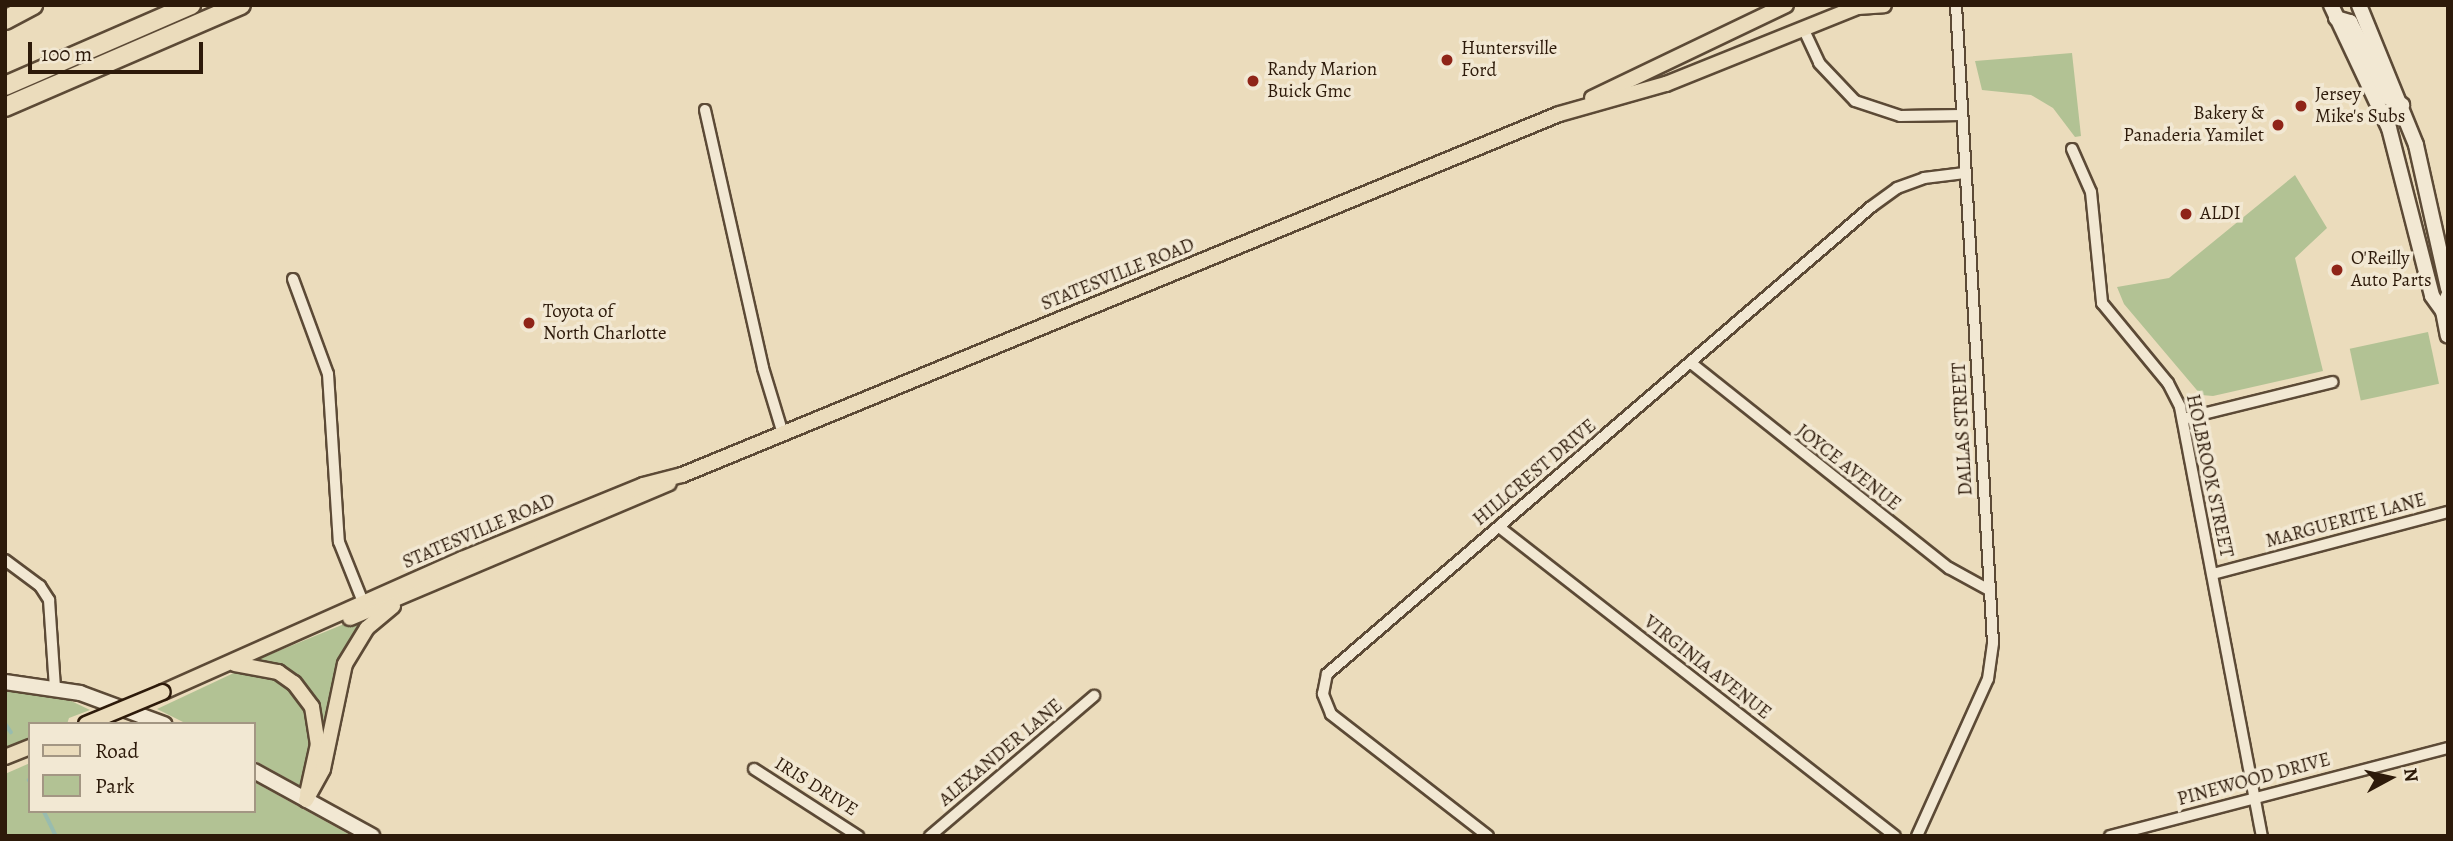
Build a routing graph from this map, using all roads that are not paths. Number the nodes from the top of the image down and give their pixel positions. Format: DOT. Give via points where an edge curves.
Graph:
graph roads {
  1 [pos="33,5"];
  2 [pos="191,5"];
  3 [pos="241,5"];
  4 [pos="1786,5"];
  5 [pos="1884,5"];
  6 [pos="1956,5"];
  7 [pos="2347,5"];
  8 [pos="2357,5"];
  9 [pos="1858,6"];
  10 [pos="2334,12"];
  11 [pos="5,20"];
  12 [pos="1803,29"];
  13 [pos="5,86"];
  14 [pos="2402,105"];
  15 [pos="5,107"];
  16 [pos="705,110"];
  17 [pos="1569,110"];
  18 [pos="1961,115"];
  19 [pos="2073,149"];
  20 [pos="1965,173"];
  21 [pos="293,279"];
  22 [pos="2448,288"];
  23 [pos="2448,296"];
  24 [pos="2443,311"];
  25 [pos="2447,330"];
  26 [pos="1691,363"];
  27 [pos="2333,382"];
  28 [pos="2183,419"];
  29 [pos="783,434"];
  30 [pos="682,475"];
  31 [pos="2448,512"];
  32 [pos="1499,527"];
  33 [pos="5,560"];
  34 [pos="2213,574"];
  35 [pos="1989,590"];
  36 [pos="408,594"];
  37 [pos="363,602"];
  38 [pos="296,636"];
  39 [pos="230,664"];
  40 [pos="5,682"];
  41 [pos="55,688"];
  42 [pos="1094,696"];
  43 [pos="91,722"];
  44 [pos="159,722"];
  45 [pos="28,748"];
  46 [pos="2448,748"];
  47 [pos="7,756"];
  48 [pos="754,769"];
  49 [pos="256,772"];
  50 [pos="2255,797"];
  51 [pos="306,800"];
  52 [pos="372,836"];
  53 [pos="858,836"];
  54 [pos="930,836"];
  55 [pos="1488,836"];
  56 [pos="1895,836"];
  57 [pos="1917,836"];
  58 [pos="2110,836"];
  59 [pos="2262,836"];
  1 -- 11 [label="highway"];
  2 -- 13 [label="highway"];
  3 -- 15 [label="highway"];
  4 -- 17 [label="main road, STATESVILLE ROAD"];
  5 -- 9 [label="main road, STATESVILLE ROAD"];
  6 -- 18 [label="street, DALLAS STREET"];
  7 -- 8 [label="main road"];
  8 -- 14 [label="main road"];
  9 -- 12 [label="main road, STATESVILLE ROAD"];
  10 -- 14 [label="main road" via="2350,22 2389,97"];
  10 -- 24 [label="main road" via="2389,128 2432,296"];
  12 -- 17 [label="main road, STATESVILLE ROAD" via="1666,83"];
  12 -- 18 [label="street" via="1819,64 1855,101 1900,116"];
  14 -- 22 [label="main road" via="2432,207"];
  16 -- 29 [label="street" via="763,368"];
  17 -- 29 [label="main road, STATESVILLE ROAD"];
  18 -- 20 [label="street, DALLAS STREET"];
  19 -- 28 [label="street, HOLBROOK STREET" via="2091,191 2102,303 2168,383"];
  20 -- 26 [label="street, HILLCREST DRIVE" via="1924,178 1897,188"];
  20 -- 35 [label="street, DALLAS STREET"];
  21 -- 37 [label="street" via="328,374 339,542"];
  23 -- 24 [label="main road"];
  24 -- 25 [label="main road"];
  26 -- 32 [label="street, HILLCREST DRIVE"];
  26 -- 35 [label="street, JOYCE AVENUE" via="1949,568"];
  27 -- 28 [label="street"];
  28 -- 34 [label="street, HOLBROOK STREET"];
  29 -- 30 [label="main road, STATESVILLE ROAD"];
  30 -- 36 [label="main road, STATESVILLE ROAD" via="648,495"];
  30 -- 37 [label="main road, STATESVILLE ROAD" via="643,485"];
  31 -- 34 [label="street, MARGUERITE LANE"];
  32 -- 55 [label="street, HILLCREST DRIVE" via="1334,666 1323,694 1331,714"];
  32 -- 56 [label="street, VIRGINIA AVENUE"];
  33 -- 41 [label="street" via="40,586 49,600"];
  34 -- 50 [label="street, HOLBROOK STREET"];
  35 -- 57 [label="street, DALLAS STREET" via="1993,643 1988,679"];
  36 -- 38 [label="main road, STATESVILLE ROAD"];
  36 -- 51 [label="main road" via="367,628 351,651 338,690 323,769"];
  37 -- 38 [label="main road, STATESVILLE ROAD"];
  38 -- 39 [label="main road, STATESVILLE ROAD"];
  39 -- 43 [label="main road, STATESVILLE ROAD, bridge"];
  39 -- 51 [label="main road" via="278,672 294,683 312,707 318,744"];
  40 -- 41 [label="main road"];
  41 -- 44 [label="main road" via="104,700"];
  42 -- 54 [label="street, ALEXANDER LANE"];
  45 -- 47 [label="main road"];
  46 -- 50 [label="street, PINEWOOD DRIVE"];
  48 -- 53 [label="street, IRIS DRIVE"];
  49 -- 51 [label="main road"];
  50 -- 58 [label="street, PINEWOOD DRIVE"];
  50 -- 59 [label="street, HOLBROOK STREET"];
  51 -- 52 [label="main road"];
}
